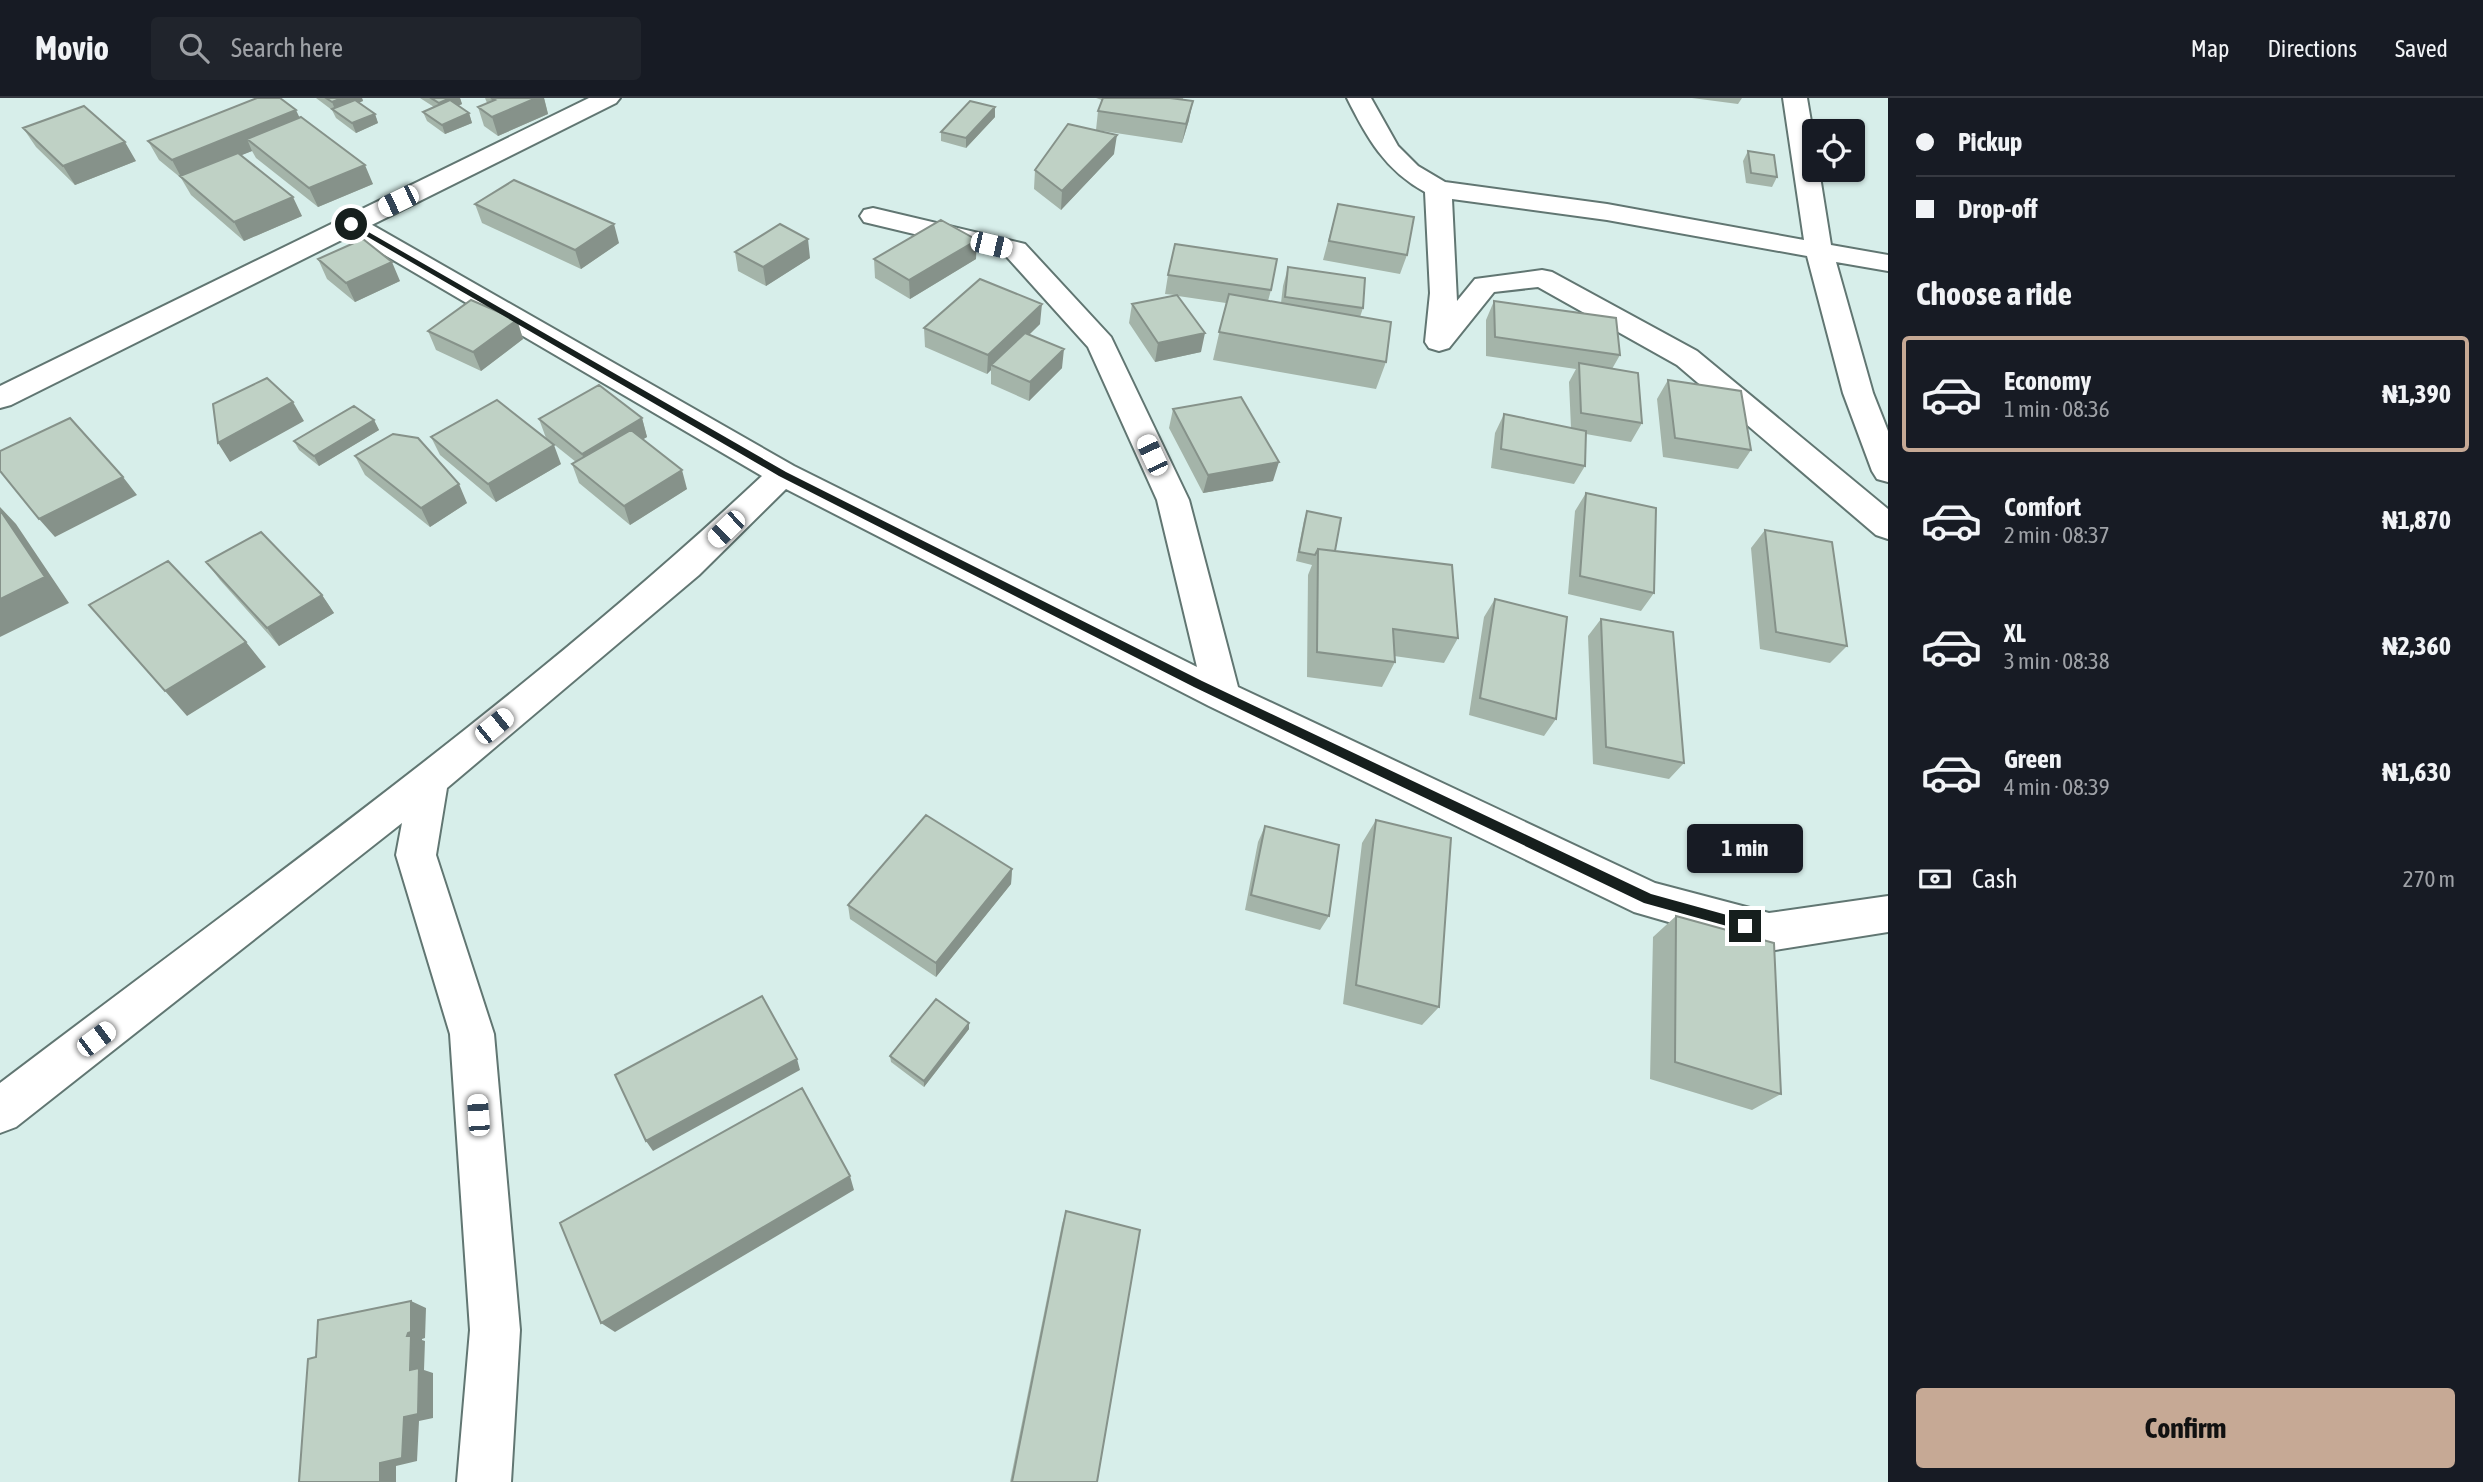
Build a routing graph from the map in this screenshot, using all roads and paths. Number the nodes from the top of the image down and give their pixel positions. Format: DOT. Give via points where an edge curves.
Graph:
graph roads {
  1 [pos="608,98"];
  2 [pos="1359,98"];
  3 [pos="1795,98"];
  4 [pos="1438,189"];
  5 [pos="873,216"];
  6 [pos="351,224"];
  7 [pos="1819,251"];
  8 [pos="1888,263"];
  9 [pos="0,398"];
  10 [pos="1888,471"];
  11 [pos="783,474"];
  12 [pos="1888,527"];
  13 [pos="1222,696"];
  14 [pos="429,780"];
  15 [pos="1888,914"];
  16 [pos="0,1111"];
  17 [pos="484,1482"];
  1 -- 6 [label="street"];
  2 -- 4 [label="street" via="1387,152"];
  3 -- 7 [label="street"];
  4 -- 7 [label="street" via="1607,212"];
  4 -- 12 [label="street" via="1444,293 1439,342 1485,285 1542,278 1687,358"];
  5 -- 13 [label="street" via="1015,250 1101,343 1173,500"];
  6 -- 9 [label="street"];
  6 -- 11 [label="street"];
  7 -- 8 [label="street"];
  7 -- 10 [label="street" via="1858,393"];
  11 -- 13 [label="street"];
  11 -- 14 [label="street" via="687,566"];
  13 -- 15 [label="street" via="1648,899 1769,932"];
  14 -- 16 [label="street"];
  14 -- 17 [label="street" via="416,855 472,1034 491,1276 495,1330"];
}
